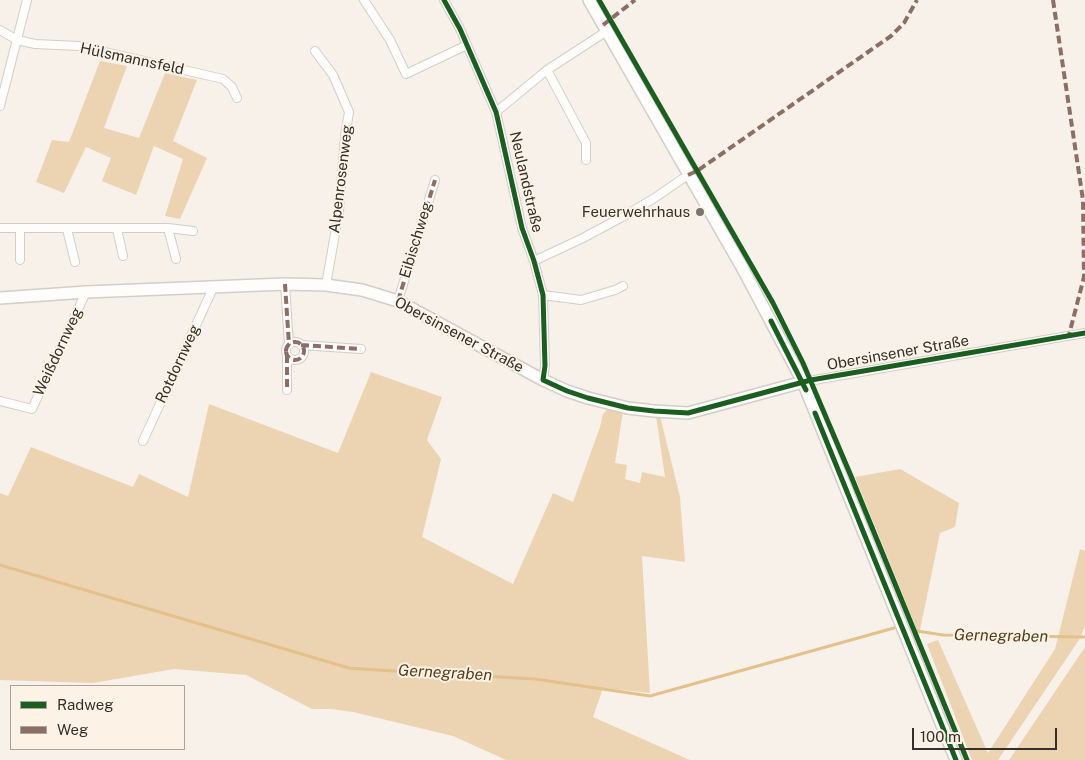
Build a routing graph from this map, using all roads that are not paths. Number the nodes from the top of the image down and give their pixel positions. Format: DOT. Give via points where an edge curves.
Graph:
graph roads {
  1 [pos="27,0"];
  2 [pos="364,0"];
  3 [pos="444,0"];
  4 [pos="589,0"];
  5 [pos="0,30"];
  6 [pos="607,30"];
  7 [pos="17,40"];
  8 [pos="467,45"];
  9 [pos="316,51"];
  10 [pos="547,70"];
  11 [pos="237,98"];
  12 [pos="0,106"];
  13 [pos="496,112"];
  14 [pos="586,160"];
  15 [pos="688,175"];
  16 [pos="435,180"];
  17 [pos="0,228"];
  18 [pos="20,228"];
  19 [pos="117,228"];
  20 [pos="168,228"];
  21 [pos="67,229"];
  22 [pos="194,231"];
  23 [pos="123,256"];
  24 [pos="176,259"];
  25 [pos="20,260"];
  26 [pos="534,260"];
  27 [pos="74,262"];
  28 [pos="285,284"];
  29 [pos="326,285"];
  30 [pos="622,286"];
  31 [pos="213,288"];
  32 [pos="86,292"];
  33 [pos="543,294"];
  34 [pos="0,298"];
  35 [pos="398,301"];
  36 [pos="1085,334"];
  37 [pos="289,345"];
  38 [pos="301,345"];
  39 [pos="361,349"];
  40 [pos="287,355"];
  41 [pos="543,380"];
  42 [pos="803,382"];
  43 [pos="287,390"];
  44 [pos="0,401"];
  45 [pos="143,441"];
  46 [pos="956,760"];
  1 -- 7 [label="street"];
  2 -- 8 [label="street" via="390,40 406,74"];
  3 -- 8 [label="street, Neulandstraße"];
  4 -- 6 [label="main road"];
  5 -- 7 [label="street"];
  6 -- 10 [label="street"];
  6 -- 15 [label="main road"];
  7 -- 11 [label="street, Hülsmannsfeld" via="79,46 223,79 232,86"];
  7 -- 12 [label="street"];
  8 -- 13 [label="street, Neulandstraße"];
  9 -- 29 [label="street, Alpenrosenweg" via="333,75 350,112 339,211"];
  10 -- 13 [label="street"];
  10 -- 14 [label="street" via="586,143"];
  13 -- 26 [label="street, Neulandstraße" via="522,228"];
  15 -- 26 [label="street" via="624,216"];
  15 -- 42 [label="main road"];
  16 -- 35 [label="street, Eibischweg"];
  17 -- 18 [label="street"];
  18 -- 21 [label="street"];
  18 -- 25 [label="street"];
  19 -- 20 [label="street"];
  19 -- 21 [label="street"];
  19 -- 23 [label="street"];
  20 -- 22 [label="street"];
  20 -- 24 [label="street"];
  21 -- 27 [label="street"];
  26 -- 33 [label="street, Neulandstraße"];
  28 -- 29 [label="main road, Obersinsener Straße"];
  28 -- 31 [label="main road, Obersinsener Straße"];
  28 -- 37 [label="street"];
  29 -- 35 [label="main road, Obersinsener Straße" via="362,290"];
  30 -- 33 [label="street" via="581,300"];
  31 -- 32 [label="main road, Obersinsener Straße"];
  31 -- 45 [label="street, Rotdornweg"];
  32 -- 34 [label="main road, Obersinsener Straße"];
  32 -- 44 [label="street, Weißdornweg" via="32,409"];
  33 -- 41 [label="street, Neulandstraße"];
  35 -- 41 [label="main road, Obersinsener Straße"];
  36 -- 42 [label="street, Obersinsener Straße"];
  37 -- 38 [label="street" via="297,342"];
  37 -- 40 [label="street"];
  38 -- 39 [label="street"];
  38 -- 40 [label="street" via="304,352 299,359 294,360"];
  40 -- 43 [label="street"];
  41 -- 42 [label="main road, Obersinsener Straße" via="588,398 628,408 688,413"];
  42 -- 46 [label="main road"];
}
